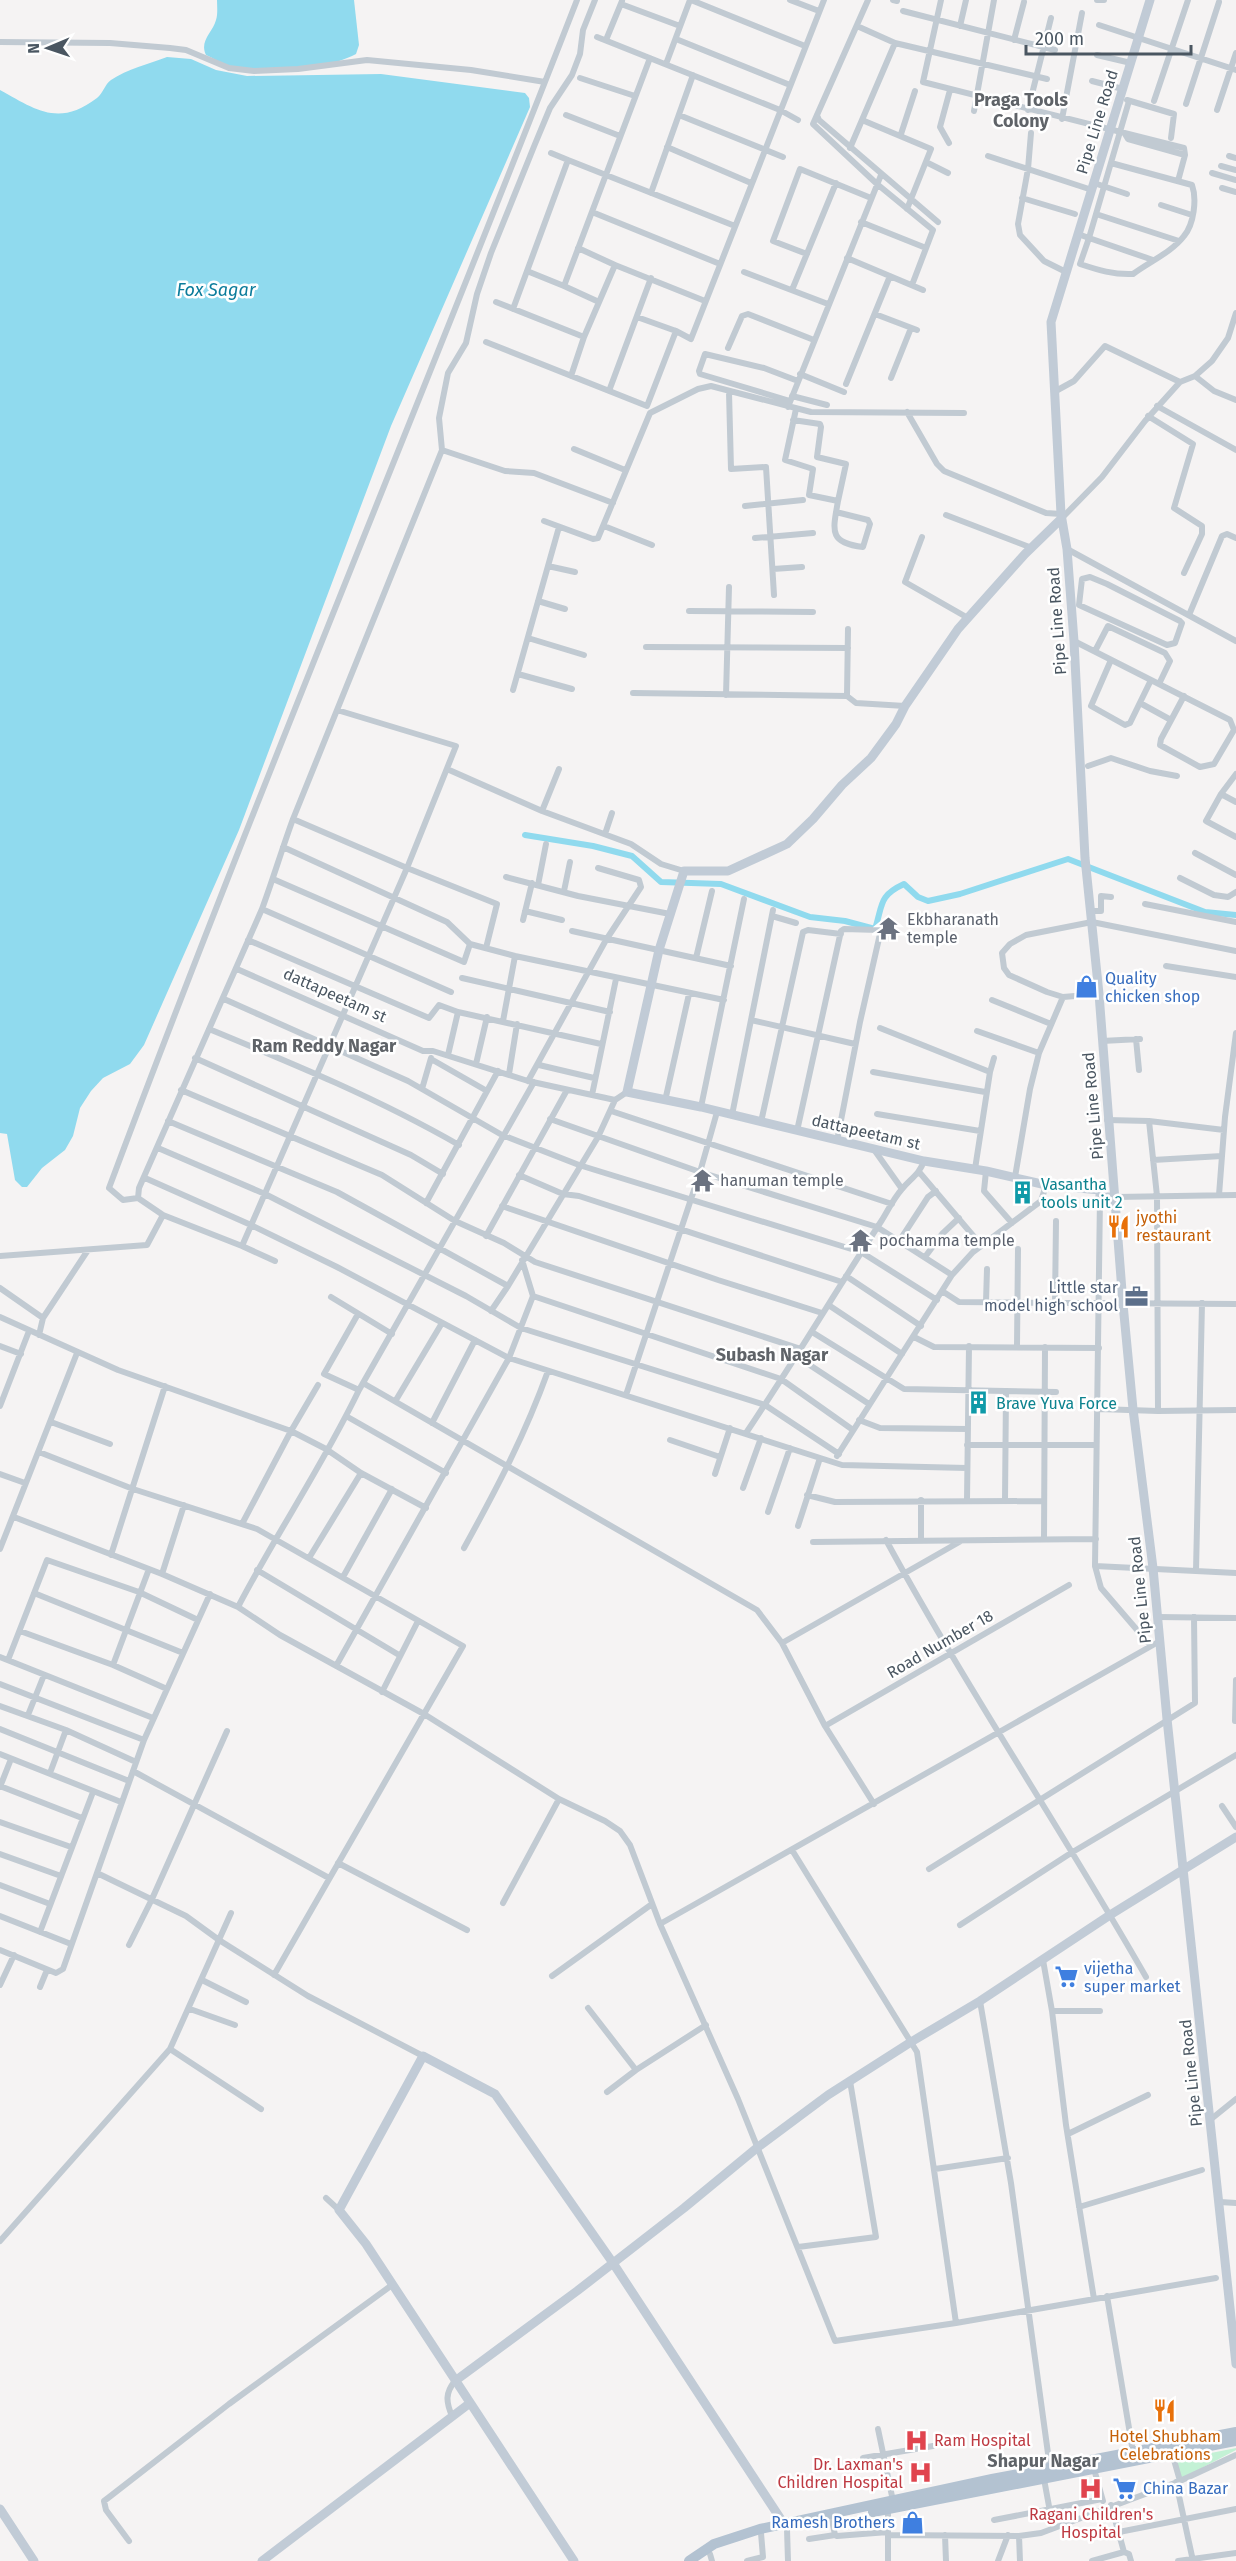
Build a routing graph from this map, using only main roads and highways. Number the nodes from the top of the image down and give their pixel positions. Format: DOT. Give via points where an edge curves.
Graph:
graph roads {
  1 [pos="1236,2432"];
  2 [pos="1236,2441"];
  3 [pos="1047,2474"];
  4 [pos="891,2505"];
  5 [pos="785,2527"];
  6 [pos="711,2557"];
  7 [pos="689,2561"];
  8 [pos="698,2561"];
  1 -- 3 [label="main road" via="1132,2452"];
  2 -- 3 [label="main road" via="1094,2469"];
  3 -- 4 [label="main road"];
  4 -- 5 [label="main road"];
  4 -- 5 [label="main road"];
  5 -- 6 [label="main road" via="740,2539"];
  5 -- 7 [label="main road" via="726,2539"];
  6 -- 8 [label="main road"];
}
